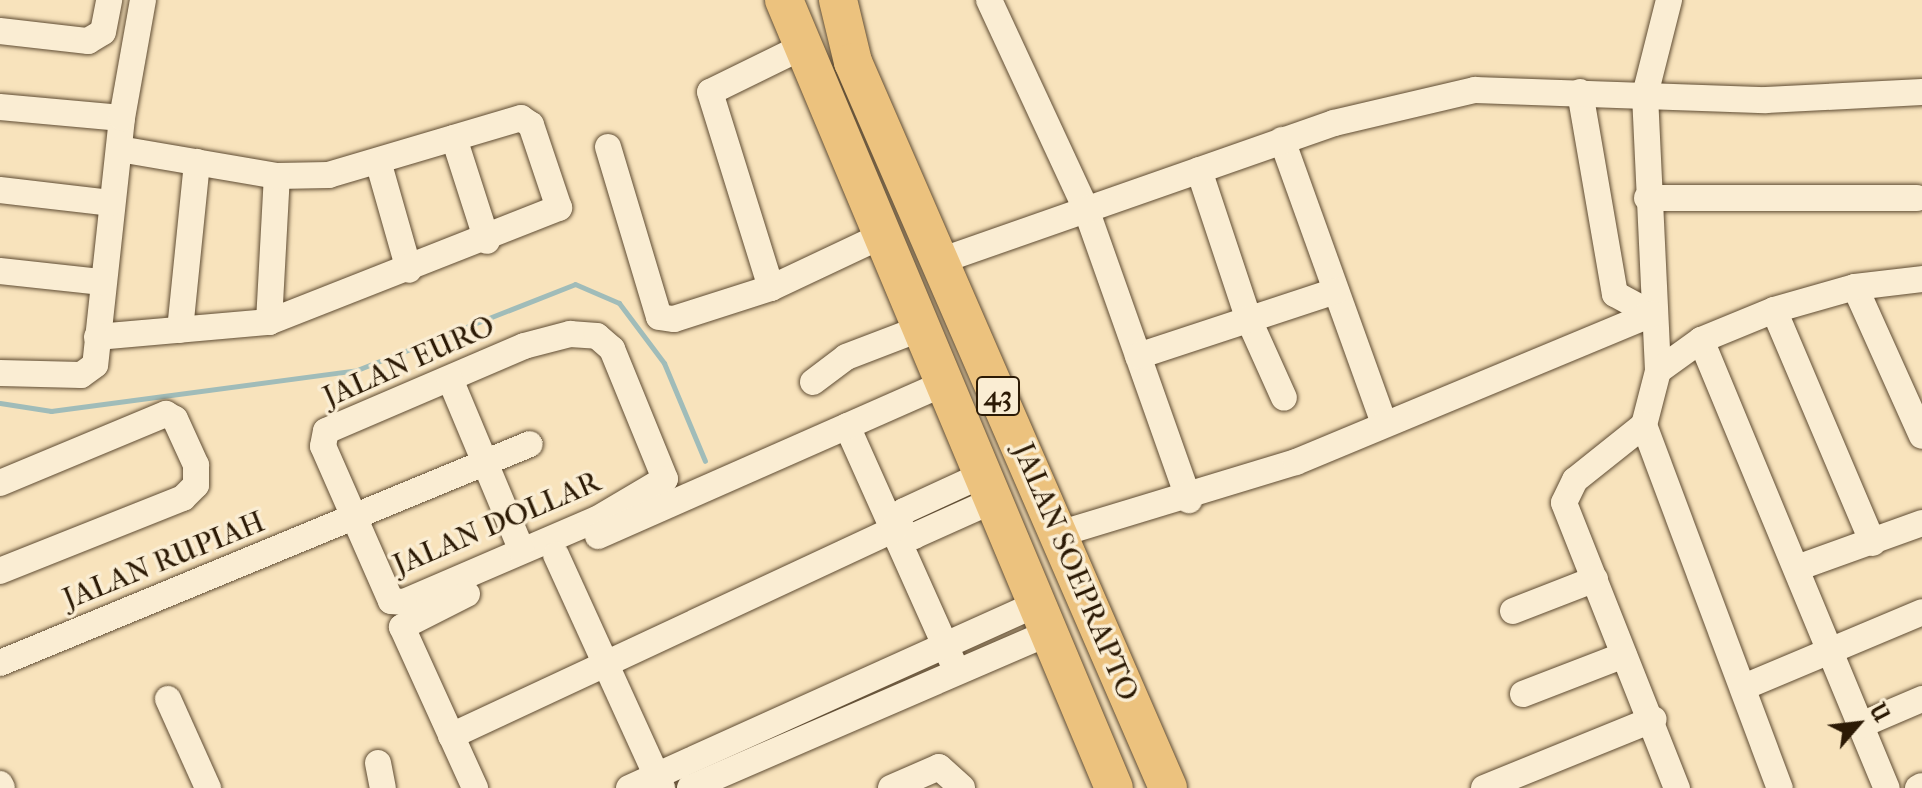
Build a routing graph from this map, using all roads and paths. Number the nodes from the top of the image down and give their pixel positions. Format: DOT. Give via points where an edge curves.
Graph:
graph roads {
  1 [pos="109,0"];
  2 [pos="143,0"];
  3 [pos="784,0"];
  4 [pos="838,0"];
  5 [pos="989,0"];
  6 [pos="1669,0"];
  7 [pos="0,31"];
  8 [pos="800,48"];
  9 [pos="1580,92"];
  10 [pos="1922,92"];
  11 [pos="1645,95"];
  12 [pos="0,107"];
  13 [pos="122,118"];
  14 [pos="454,138"];
  15 [pos="1282,140"];
  16 [pos="608,147"];
  17 [pos="119,149"];
  18 [pos="378,161"];
  19 [pos="197,162"];
  20 [pos="1199,170"];
  21 [pos="277,176"];
  22 [pos="0,190"];
  23 [pos="1647,198"];
  24 [pos="1917,198"];
  25 [pos="110,203"];
  26 [pos="1086,209"];
  27 [pos="879,237"];
  28 [pos="487,241"];
  29 [pos="940,261"];
  30 [pos="409,270"];
  31 [pos="0,271"];
  32 [pos="1922,279"];
  33 [pos="102,282"];
  34 [pos="1855,287"];
  35 [pos="771,288"];
  36 [pos="1336,291"];
  37 [pos="1774,310"];
  38 [pos="1652,314"];
  39 [pos="1249,320"];
  40 [pos="269,322"];
  41 [pos="919,329"];
  42 [pos="180,330"];
  43 [pos="97,337"];
  44 [pos="1701,340"];
  45 [pos="1138,356"];
  46 [pos="1658,371"];
  47 [pos="0,373"];
  48 [pos="450,379"];
  49 [pos="813,382"];
  50 [pos="943,384"];
  51 [pos="1284,398"];
  52 [pos="1383,421"];
  53 [pos="1644,425"];
  54 [pos="847,426"];
  55 [pos="1922,436"];
  56 [pos="530,444"];
  57 [pos="484,462"];
  58 [pos="665,479"];
  59 [pos="0,483"];
  60 [pos="987,488"];
  61 [pos="1189,500"];
  62 [pos="352,518"];
  63 [pos="1922,523"];
  64 [pos="893,530"];
  65 [pos="1059,534"];
  66 [pos="1873,543"];
  67 [pos="522,551"];
  68 [pos="556,555"];
  69 [pos="1797,568"];
  70 [pos="0,571"];
  71 [pos="1595,579"];
  72 [pos="1513,611"];
  73 [pos="1922,612"];
  74 [pos="1042,618"];
  75 [pos="945,645"];
  76 [pos="1832,650"];
  77 [pos="1624,655"];
  78 [pos="0,663"];
  79 [pos="605,663"];
  80 [pos="956,672"];
  81 [pos="1744,687"];
  82 [pos="1523,694"];
  83 [pos="168,699"];
  84 [pos="1922,699"];
  85 [pos="1654,719"];
  86 [pos="1861,725"];
  87 [pos="451,736"];
  88 [pos="659,782"];
  89 [pos="208,788"];
  90 [pos="475,788"];
  91 [pos="629,788"];
  92 [pos="690,788"];
  93 [pos="891,788"];
  94 [pos="962,788"];
  95 [pos="1114,788"];
  96 [pos="1168,788"];
  97 [pos="1484,788"];
  98 [pos="1677,788"];
  99 [pos="1780,788"];
  100 [pos="1887,788"];
  1 -- 7 [label="street" via="103,32 88,41"];
  2 -- 13 [label="street"];
  3 -- 8 [label="highway, JALAN SOEPRAPTO / 43"];
  4 -- 29 [label="highway, JALAN SOEPRAPTO / 43" via="853,62"];
  5 -- 26 [label="street"];
  6 -- 11 [label="street"];
  8 -- 27 [label="highway, JALAN SOEPRAPTO / 43"];
  8 -- 35 [label="street" via="710,92"];
  9 -- 11 [label="street"];
  9 -- 15 [label="street" via="1475,90"];
  9 -- 38 [label="street" via="1615,294"];
  10 -- 11 [label="street" via="1820,99"];
  11 -- 23 [label="street"];
  12 -- 13 [label="street"];
  13 -- 17 [label="street"];
  14 -- 18 [label="street"];
  14 -- 28 [label="street"];
  14 -- 28 [label="street" via="525,119 559,204 552,215"];
  15 -- 20 [label="street"];
  15 -- 36 [label="street"];
  16 -- 35 [label="street" via="659,317 674,319"];
  17 -- 19 [label="street"];
  17 -- 25 [label="street"];
  18 -- 21 [label="street" via="329,175"];
  18 -- 30 [label="street"];
  19 -- 21 [label="street"];
  19 -- 42 [label="street"];
  20 -- 26 [label="street"];
  20 -- 39 [label="street"];
  21 -- 40 [label="street"];
  22 -- 25 [label="street"];
  23 -- 24 [label="street" via="1830,186"];
  23 -- 38 [label="street"];
  25 -- 33 [label="street"];
  26 -- 29 [label="street"];
  26 -- 45 [label="street"];
  27 -- 35 [label="street"];
  27 -- 41 [label="highway, JALAN SOEPRAPTO / 43"];
  28 -- 30 [label="street"];
  29 -- 65 [label="highway, JALAN SOEPRAPTO / 43"];
  30 -- 40 [label="street"];
  31 -- 33 [label="street"];
  32 -- 34 [label="street"];
  33 -- 43 [label="street"];
  34 -- 37 [label="street"];
  34 -- 55 [label="street"];
  36 -- 39 [label="street"];
  36 -- 52 [label="street"];
  37 -- 44 [label="street"];
  37 -- 66 [label="street"];
  38 -- 46 [label="street"];
  38 -- 52 [label="street"];
  39 -- 45 [label="street"];
  39 -- 51 [label="street"];
  40 -- 42 [label="street"];
  41 -- 49 [label="street" via="846,357"];
  41 -- 50 [label="highway, JALAN SOEPRAPTO / 43"];
  42 -- 43 [label="street"];
  43 -- 47 [label="street" via="95,365 81,375"];
  44 -- 46 [label="street"];
  44 -- 69 [label="street"];
  45 -- 61 [label="street"];
  46 -- 53 [label="street"];
  48 -- 57 [label="street"];
  48 -- 58 [label="street, JALAN EURO" via="570,334 606,341"];
  48 -- 62 [label="street, JALAN EURO" via="326,431 323,446"];
  50 -- 54 [label="street"];
  50 -- 60 [label="highway, JALAN SOEPRAPTO / 43"];
  52 -- 61 [label="street"];
  53 -- 71 [label="street" via="1567,491 1566,514"];
  53 -- 81 [label="street"];
  54 -- 64 [label="street"];
  54 -- 68 [label="street"];
  56 -- 57 [label="street, JALAN RUPIAH"];
  57 -- 62 [label="street, JALAN RUPIAH"];
  57 -- 67 [label="street"];
  58 -- 67 [label="street, JALAN DOLLAR"];
  59 -- 70 [label="street" via="166,414 175,419 196,465 196,485 183,498"];
  60 -- 64 [label="street" via="914,536"];
  60 -- 74 [label="highway, JALAN SOEPRAPTO / 43"];
  61 -- 65 [label="street"];
  62 -- 67 [label="street, JALAN DOLLAR" via="387,597 397,603"];
  62 -- 78 [label="street, JALAN RUPIAH"];
  63 -- 66 [label="street"];
  64 -- 75 [label="street"];
  64 -- 79 [label="street"];
  65 -- 96 [label="highway, JALAN SOEPRAPTO / 43"];
  66 -- 69 [label="street"];
  68 -- 79 [label="street"];
  68 -- 87 [label="street" via="402,627"];
  69 -- 76 [label="street"];
  71 -- 72 [label="street"];
  71 -- 77 [label="street"];
  73 -- 76 [label="street"];
  74 -- 75 [label="street"];
  74 -- 80 [label="street"];
  74 -- 95 [label="highway, JALAN SOEPRAPTO / 43"];
  75 -- 80 [label="street"];
  75 -- 88 [label="street"];
  76 -- 81 [label="street"];
  76 -- 86 [label="street"];
  77 -- 82 [label="street"];
  77 -- 85 [label="street"];
  79 -- 87 [label="street"];
  79 -- 88 [label="street"];
  80 -- 92 [label="street"];
  81 -- 99 [label="street"];
  83 -- 89 [label="street"];
  84 -- 86 [label="street"];
  85 -- 97 [label="street"];
  85 -- 98 [label="street"];
  86 -- 100 [label="street"];
  87 -- 90 [label="street"];
  88 -- 91 [label="street"];
  93 -- 94 [label="street" via="939,767"];
}
